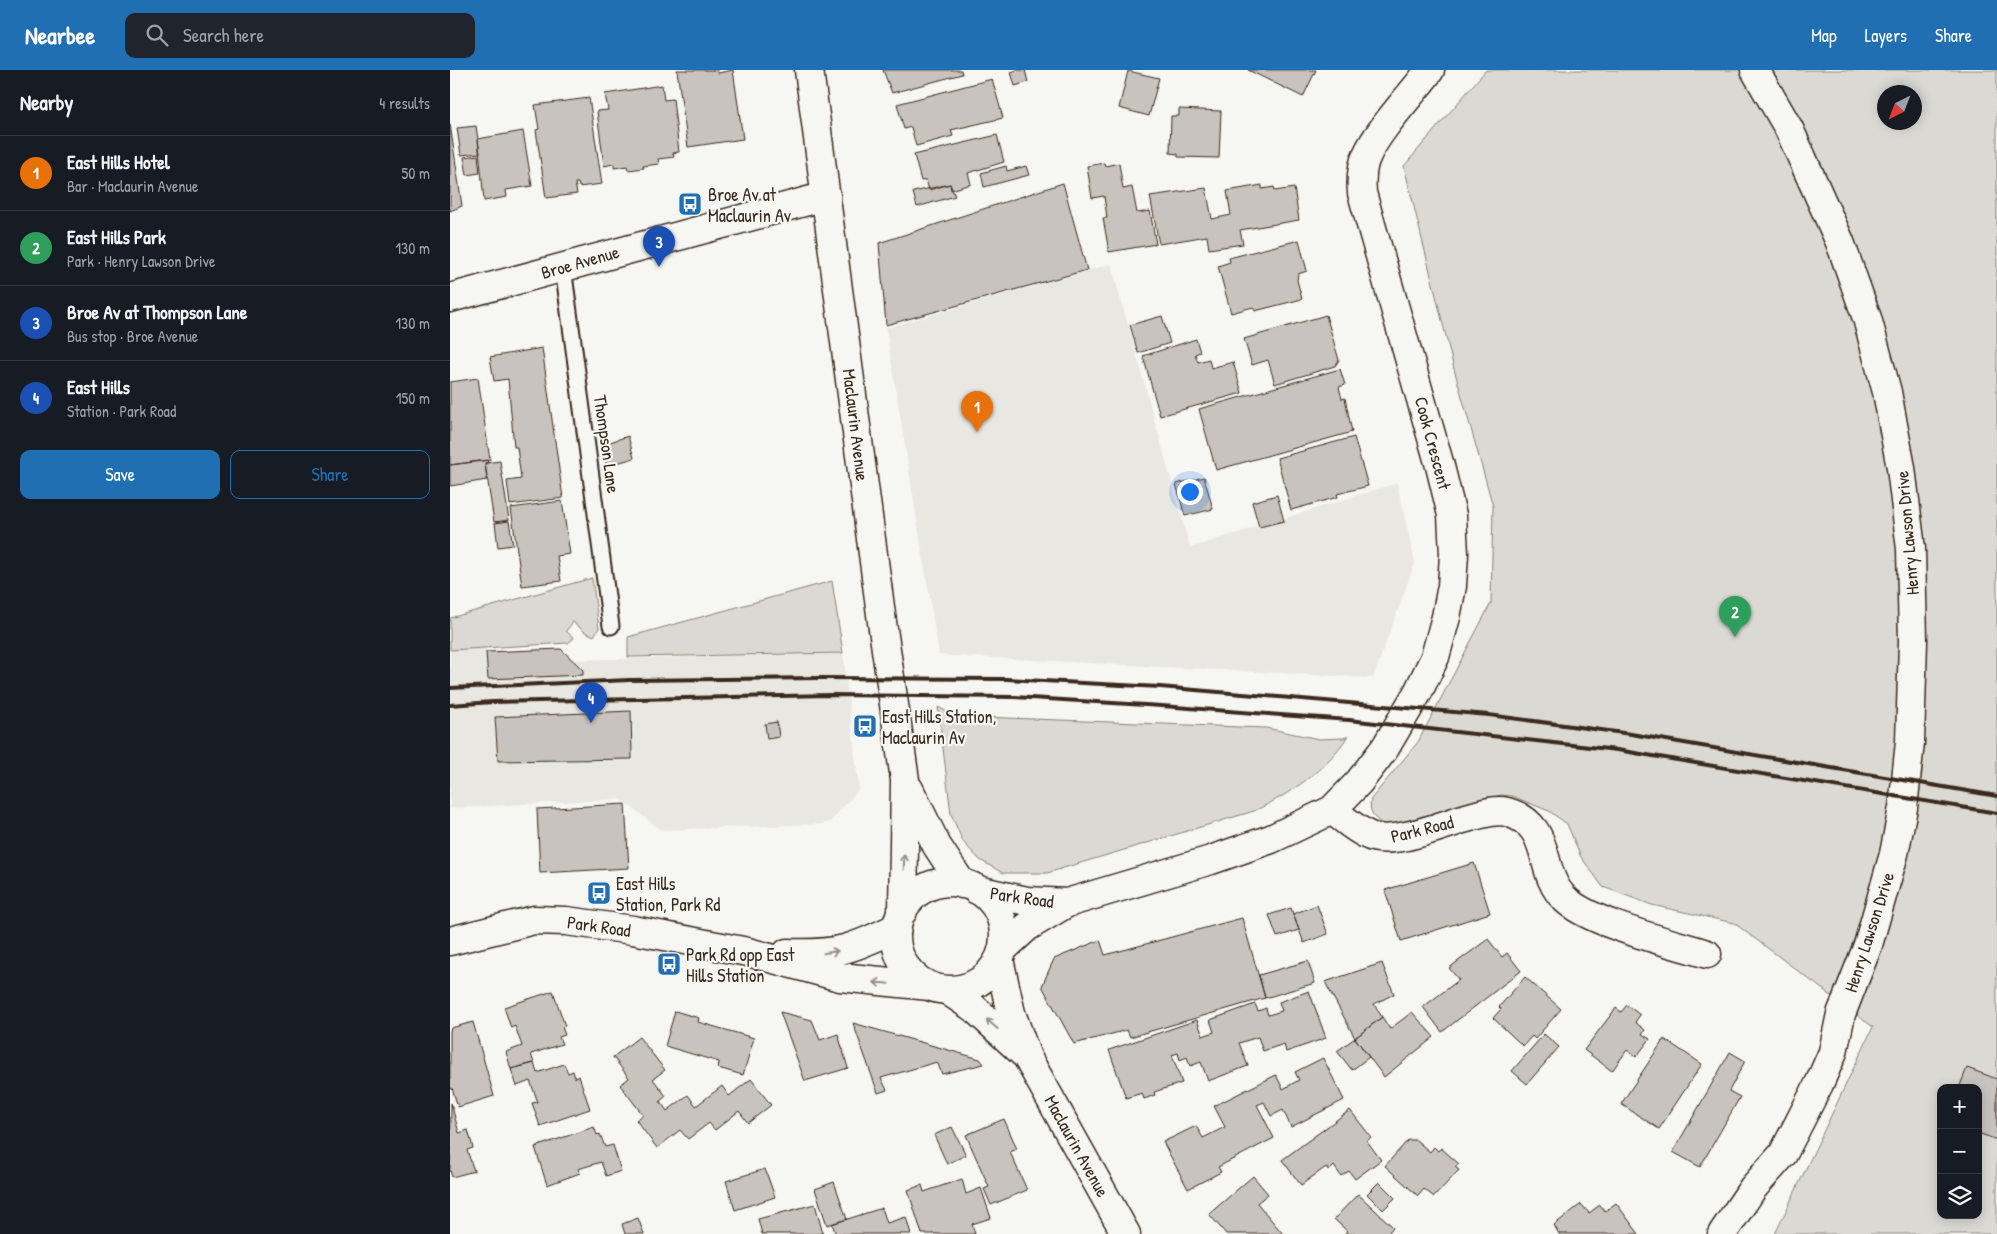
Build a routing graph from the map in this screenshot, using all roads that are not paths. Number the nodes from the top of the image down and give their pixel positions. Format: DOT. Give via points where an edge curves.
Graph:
graph roads {
  1 [pos="809,70"];
  2 [pos="1430,70"];
  3 [pos="1755,70"];
  4 [pos="826,196"];
  5 [pos="563,267"];
  6 [pos="450,298"];
  7 [pos="611,626"];
  8 [pos="905,780"];
  9 [pos="1332,810"];
  10 [pos="970,887"];
  11 [pos="1067,902"];
  12 [pos="900,919"];
  13 [pos="450,941"];
  14 [pos="748,952"];
  15 [pos="1001,954"];
  16 [pos="1707,954"];
  17 [pos="939,988"];
  18 [pos="1027,1057"];
  19 [pos="1724,1233"];
  20 [pos="1126,1234"];
  1 -- 4 [label="street, Maclaurin Avenue"];
  2 -- 9 [label="street, Cook Crescent" via="1367,154 1361,172 1362,193 1450,507 1454,554 1452,586 1435,657 1418,692 1377,760"];
  3 -- 19 [label="street, Henry Lawson Drive" via="1789,129 1824,203 1857,288 1878,356 1901,468 1911,549 1913,641 1910,742 1903,808 1894,854 1868,945 1841,1014 1833,1052 1819,1084 1782,1154 1753,1188"];
  4 -- 5 [label="street, Broe Avenue"];
  4 -- 8 [label="street, Maclaurin Avenue"];
  5 -- 6 [label="street, Broe Avenue"];
  5 -- 7 [label="lane, Thompson Lane"];
  8 -- 10 [label="street, Maclaurin Avenue" via="937,846"];
  12 -- 8 [label="street, Maclaurin Avenue, one-way"];
  9 -- 11 [label="street, Park Road" via="1262,842"];
  9 -- 16 [label="street, Park Road" via="1360,831 1383,840 1495,811 1517,816 1534,827 1556,888 1566,900 1609,922"];
  10 -- 11 [label="street, Park Road" via="1027,901"];
  10 -- 12 [label="street" via="948,882 922,890 911,899"];
  10 -- 15 [label="street" via="991,901 1000,916 1004,932"];
  11 -- 15 [label="street, Park Road" via="1028,927"];
  14 -- 12 [label="street, Park Road, one-way" via="820,954 846,950"];
  12 -- 17 [label="street" via="897,946 903,963 914,977"];
  13 -- 14 [label="street, Park Road" via="528,921 558,920 633,930"];
  17 -- 14 [label="street, Park Road, one-way" via="840,977"];
  15 -- 17 [label="street" via="991,972 978,983 963,989"];
  15 -- 18 [label="street, Maclaurin Avenue" via="1011,1012"];
  18 -- 17 [label="street, Maclaurin Avenue, one-way" via="980,1014"];
  18 -- 20 [label="street, Maclaurin Avenue"];
}
